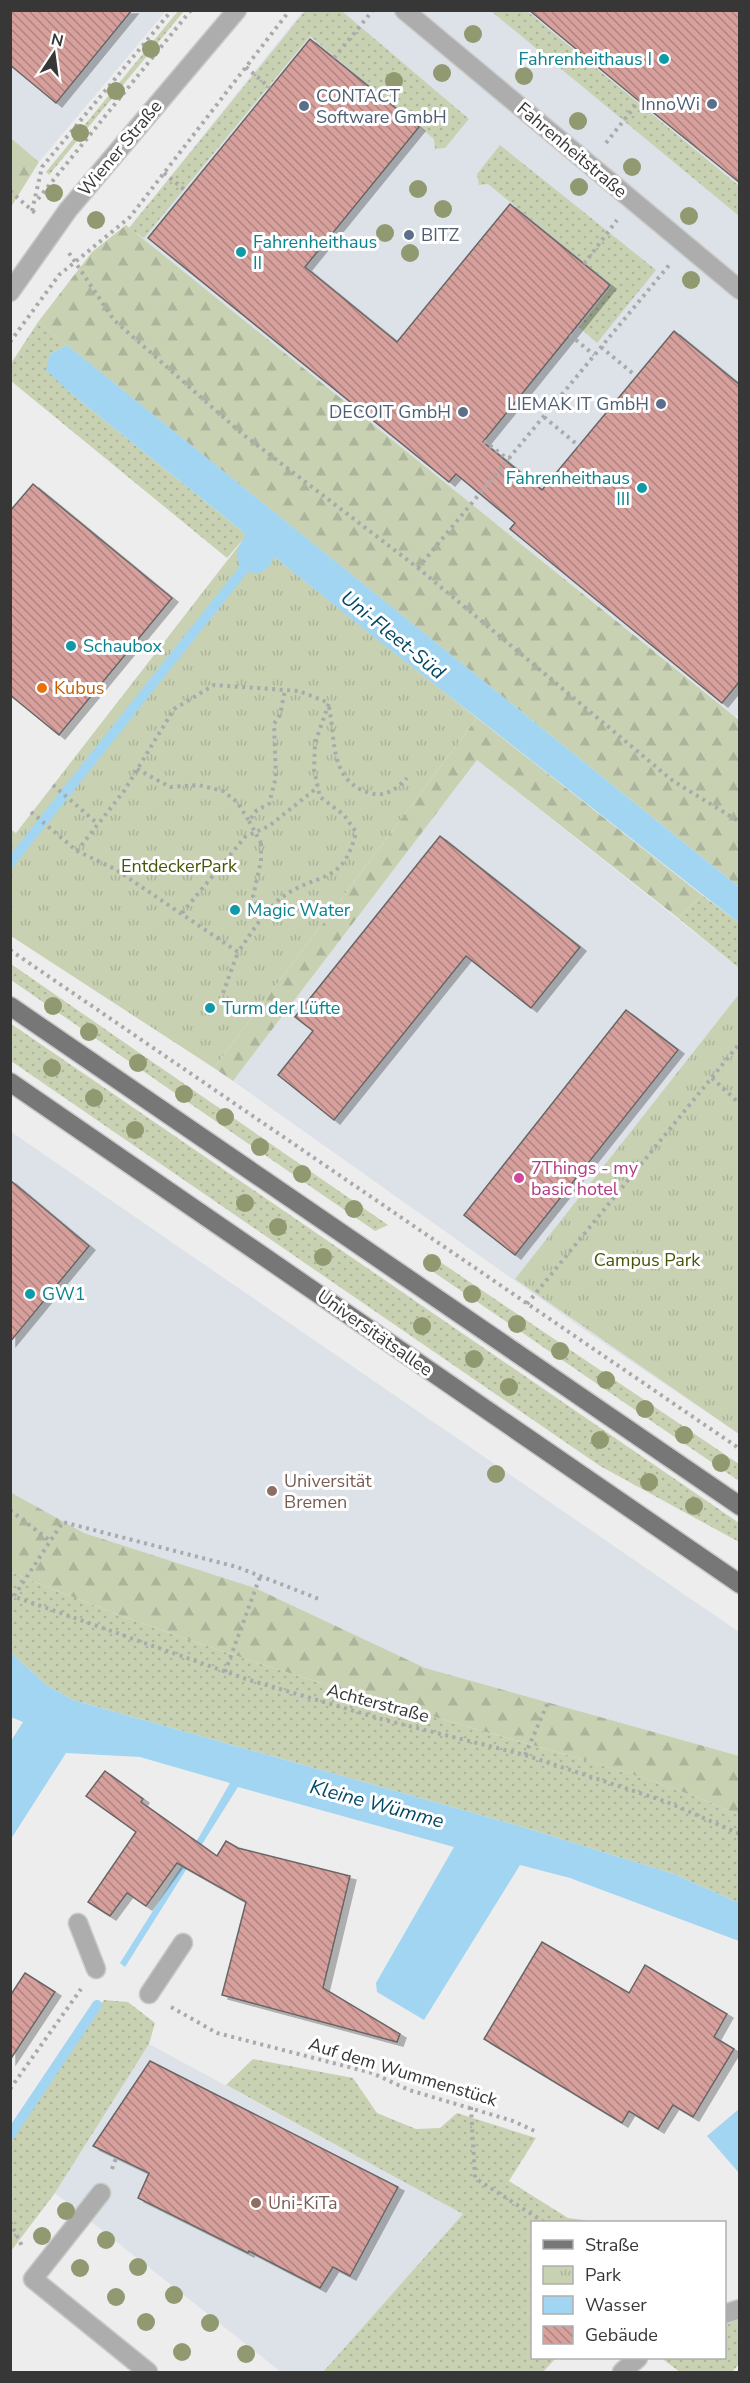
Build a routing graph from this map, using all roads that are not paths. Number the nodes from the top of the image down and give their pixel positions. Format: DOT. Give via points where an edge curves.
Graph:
graph roads {
  1 [pos="237,10"];
  2 [pos="404,10"];
  3 [pos="740,290"];
  4 [pos="10,292"];
  5 [pos="10,1005"];
  6 [pos="10,1082"];
  7 [pos="740,1506"];
  8 [pos="740,1584"];
  9 [pos="78,1923"];
  10 [pos="183,1943"];
  11 [pos="96,1968"];
  12 [pos="150,1994"];
  13 [pos="100,2193"];
  14 [pos="637,2359"];
  15 [pos="147,2373"];
  16 [pos="622,2373"];
  1 -- 4 [label="street, Wiener Straße" via="54,230"];
  2 -- 3 [label="street, Fahrenheitstraße"];
  5 -- 7 [label="main road"];
  6 -- 8 [label="main road, Universitätsallee"];
  9 -- 11 [label="street"];
  10 -- 12 [label="street"];
  13 -- 15 [label="street" via="33,2279"];
  14 -- 16 [label="street"];
}
